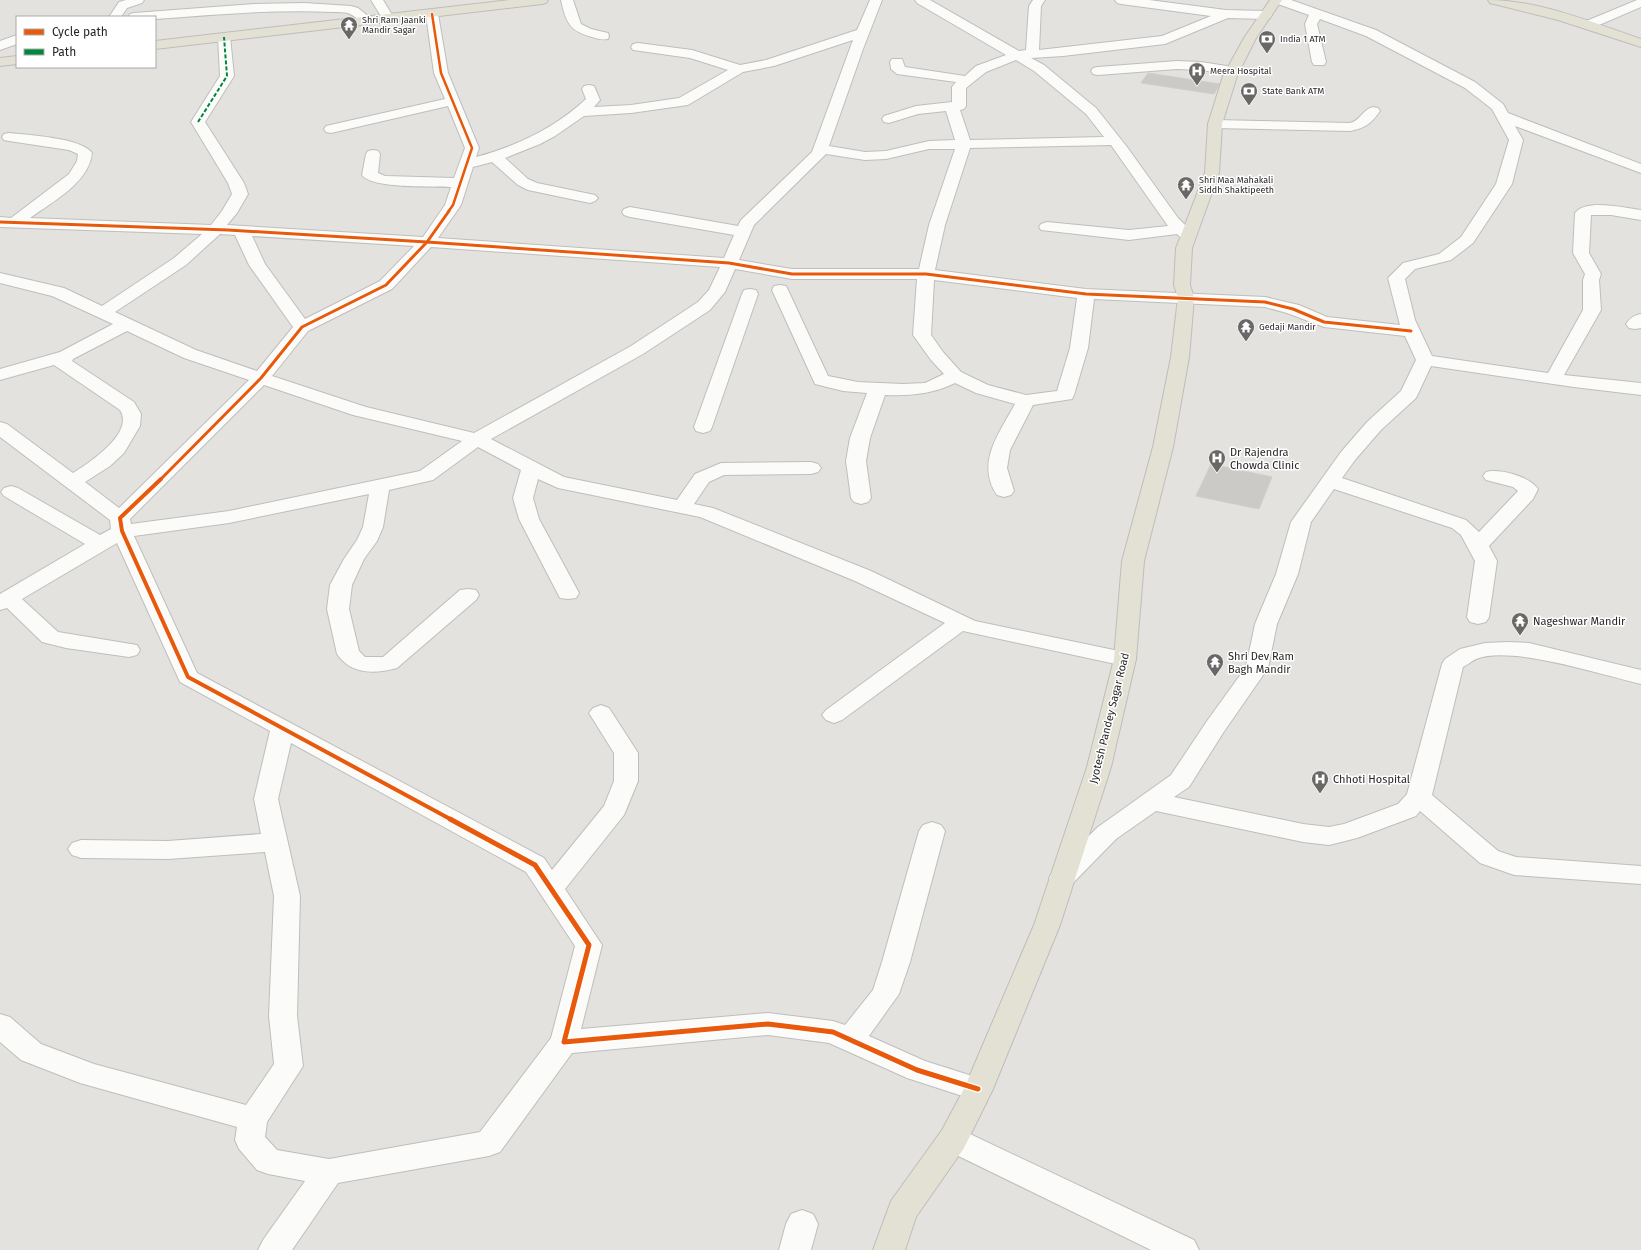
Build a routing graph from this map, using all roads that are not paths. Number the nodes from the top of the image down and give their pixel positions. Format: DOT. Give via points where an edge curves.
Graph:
graph roads {
  1 [pos="138,0"];
  2 [pos="244,0"];
  3 [pos="377,0"];
  4 [pos="542,0"];
  5 [pos="567,0"];
  6 [pos="876,0"];
  7 [pos="921,0"];
  8 [pos="1039,0"];
  9 [pos="1121,0"];
  10 [pos="1494,0"];
  11 [pos="1641,4"];
  12 [pos="1274,5"];
  13 [pos="254,8"];
  14 [pos="1316,13"];
  15 [pos="432,14"];
  16 [pos="1226,14"];
  17 [pos="116,16"];
  18 [pos="147,16"];
  19 [pos="388,18"];
  20 [pos="368,21"];
  21 [pos="1588,25"];
  22 [pos="862,33"];
  23 [pos="603,36"];
  24 [pos="224,37"];
  25 [pos="16,39"];
  26 [pos="1641,43"];
  27 [pos="156,45"];
  28 [pos="0,46"];
  29 [pos="638,47"];
  30 [pos="1032,54"];
  31 [pos="1017,55"];
  32 [pos="16,60"];
  33 [pos="0,62"];
  34 [pos="897,62"];
  35 [pos="1319,62"];
  36 [pos="739,69"];
  37 [pos="1098,71"];
  38 [pos="1233,71"];
  39 [pos="968,80"];
  40 [pos="589,89"];
  41 [pos="453,101"];
  42 [pos="952,107"];
  43 [pos="1373,111"];
  44 [pos="582,112"];
  45 [pos="1503,116"];
  46 [pos="889,120"];
  47 [pos="1215,124"];
  48 [pos="332,129"];
  49 [pos="3,137"];
  50 [pos="1115,141"];
  51 [pos="964,144"];
  52 [pos="821,149"];
  53 [pos="373,154"];
  54 [pos="495,157"];
  55 [pos="1641,169"];
  56 [pos="464,174"];
  57 [pos="590,198"];
  58 [pos="630,212"];
  59 [pos="1641,215"];
  60 [pos="8,222"];
  61 [pos="1047,227"];
  62 [pos="215,229"];
  63 [pos="241,230"];
  64 [pos="743,232"];
  65 [pos="1185,233"];
  66 [pos="428,242"];
  67 [pos="729,263"];
  68 [pos="792,274"];
  69 [pos="926,274"];
  70 [pos="0,278"];
  71 [pos="780,290"];
  72 [pos="717,292"];
  73 [pos="750,294"];
  74 [pos="1086,294"];
  75 [pos="1186,298"];
  76 [pos="104,313"];
  77 [pos="127,324"];
  78 [pos="302,327"];
  79 [pos="1411,331"];
  80 [pos="66,356"];
  81 [pos="1425,360"];
  82 [pos="0,375"];
  83 [pos="955,376"];
  84 [pos="261,378"];
  85 [pos="1553,379"];
  86 [pos="878,388"];
  87 [pos="1641,389"];
  88 [pos="1026,401"];
  89 [pos="703,427"];
  90 [pos="0,428"];
  91 [pos="477,439"];
  92 [pos="531,468"];
  93 [pos="811,468"];
  94 [pos="1493,476"];
  95 [pos="1330,481"];
  96 [pos="72,482"];
  97 [pos="380,486"];
  98 [pos="1004,490"];
  99 [pos="11,492"];
  100 [pos="861,498"];
  101 [pos="682,507"];
  102 [pos="121,524"];
  103 [pos="100,544"];
  104 [pos="1478,544"];
  105 [pos="568,593"];
  106 [pos="468,595"];
  107 [pos="4,601"];
  108 [pos="1478,617"];
  109 [pos="961,622"];
  110 [pos="129,650"];
  111 [pos="1125,659"];
  112 [pos="1641,677"];
  113 [pos="601,713"];
  114 [pos="834,715"];
  115 [pos="282,729"];
  116 [pos="1419,797"];
  117 [pos="1151,801"];
  118 [pos="932,831"];
  119 [pos="276,842"];
  120 [pos="81,849"];
  121 [pos="1641,875"];
  122 [pos="1062,878"];
  123 [pos="551,889"];
  124 [pos="0,1025"];
  125 [pos="850,1040"];
  126 [pos="564,1042"];
  127 [pos="978,1089"];
  128 [pos="253,1118"];
  129 [pos="953,1139"];
  130 [pos="329,1172"];
  131 [pos="274,1250"];
  132 [pos="889,1250"];
  133 [pos="1183,1250"];
  1 -- 17 [label="street" via="123,5"];
  2 -- 13 [label="street"];
  3 -- 19 [label="street"];
  4 -- 15 [label="main road"];
  5 -- 23 [label="street" via="575,25 581,31"];
  6 -- 22 [label="street"];
  7 -- 31 [label="street"];
  8 -- 30 [label="street" via="1035,6"];
  9 -- 16 [label="street"];
  10 -- 21 [label="main road"];
  11 -- 21 [label="street"];
  12 -- 14 [label="street"];
  12 -- 16 [label="street"];
  12 -- 38 [label="main road, Jyotesh Pandey Sagar Road" via="1250,38"];
  13 -- 18 [label="street"];
  13 -- 20 [label="street" via="341,8 354,11"];
  14 -- 35 [label="street" via="1311,24"];
  14 -- 45 [label="street" via="1371,33 1470,85 1498,107"];
  15 -- 19 [label="main road"];
  15 -- 41 [label="street" via="441,73"];
  16 -- 30 [label="street" via="1165,40"];
  19 -- 20 [label="main road"];
  20 -- 24 [label="main road"];
  21 -- 26 [label="main road"];
  22 -- 36 [label="street" via="769,63"];
  22 -- 52 [label="street"];
  24 -- 27 [label="main road"];
  24 -- 62 [label="street" via="227,76 198,122 236,183 240,194 234,206"];
  25 -- 28 [label="street"];
  29 -- 36 [label="street" via="692,54"];
  30 -- 31 [label="street"];
  31 -- 39 [label="street" via="981,69"];
  31 -- 50 [label="street" via="1039,68 1091,111"];
  32 -- 33 [label="main road"];
  34 -- 39 [label="street" via="898,69 902,71"];
  36 -- 44 [label="street" via="683,102"];
  37 -- 38 [label="street" via="1177,65"];
  38 -- 47 [label="main road, Jyotesh Pandey Sagar Road"];
  39 -- 42 [label="street" via="959,87 959,106"];
  40 -- 44 [label="street" via="593,100"];
  41 -- 48 [label="street"];
  41 -- 56 [label="street" via="472,148"];
  42 -- 46 [label="street" via="916,110"];
  42 -- 51 [label="street"];
  43 -- 47 [label="street" via="1359,125 1350,127"];
  44 -- 54 [label="street" via="549,135"];
  45 -- 55 [label="street"];
  45 -- 79 [label="street" via="1516,140 1504,184 1467,240 1445,257 1409,266 1396,278"];
  47 -- 65 [label="main road, Jyotesh Pandey Sagar Road" via="1212,173"];
  49 -- 60 [label="street" via="72,146 85,153 84,161 75,177"];
  50 -- 51 [label="street"];
  50 -- 65 [label="street" via="1172,221"];
  51 -- 52 [label="street" via="929,145 886,155 864,156"];
  51 -- 69 [label="street" via="937,225"];
  52 -- 64 [label="street" via="819,154 747,223"];
  53 -- 56 [label="street" via="370,175 383,180"];
  54 -- 56 [label="street"];
  54 -- 57 [label="street" via="523,182 533,187"];
  56 -- 66 [label="street" via="454,205"];
  58 -- 64 [label="street"];
  59 -- 85 [label="street" via="1598,210 1583,213 1581,254 1593,274 1592,310"];
  60 -- 62 [label="street"];
  61 -- 65 [label="street" via="1129,235"];
  62 -- 63 [label="street"];
  62 -- 76 [label="street" via="198,247"];
  63 -- 66 [label="street"];
  63 -- 78 [label="street" via="257,265"];
  64 -- 67 [label="street"];
  65 -- 75 [label="main road, Jyotesh Pandey Sagar Road" via="1182,285"];
  66 -- 67 [label="street"];
  66 -- 78 [label="street" via="386,285"];
  67 -- 68 [label="street"];
  67 -- 72 [label="street"];
  68 -- 69 [label="street"];
  68 -- 71 [label="street"];
  69 -- 74 [label="street"];
  69 -- 83 [label="street" via="922,335"];
  70 -- 76 [label="street" via="58,292"];
  71 -- 73 [label="street" via="764,295"];
  71 -- 86 [label="street" via="821,380"];
  72 -- 73 [label="street"];
  72 -- 91 [label="street" via="704,306 637,350"];
  73 -- 89 [label="street"];
  74 -- 75 [label="street"];
  74 -- 88 [label="street" via="1079,348 1065,395"];
  75 -- 79 [label="street" via="1265,302 1292,309 1324,322"];
  75 -- 111 [label="main road, Jyotesh Pandey Sagar Road" via="1180,357 1163,447 1133,561"];
  76 -- 77 [label="street"];
  77 -- 80 [label="street"];
  77 -- 84 [label="street" via="190,354"];
  78 -- 84 [label="street"];
  79 -- 81 [label="street"];
  80 -- 82 [label="street"];
  80 -- 96 [label="street" via="62,363 127,406 132,414 131,426 117,449 103,462"];
  81 -- 85 [label="street"];
  81 -- 95 [label="street" via="1409,394 1374,426"];
  83 -- 86 [label="street" via="927,388"];
  83 -- 88 [label="street" via="982,390"];
  84 -- 91 [label="street" via="360,411"];
  84 -- 102 [label="street" via="159,481"];
  85 -- 87 [label="street"];
  86 -- 100 [label="street" via="860,438 856,461"];
  88 -- 98 [label="street" via="1000,450 997,468"];
  90 -- 96 [label="street"];
  91 -- 92 [label="street"];
  91 -- 97 [label="street" via="426,476"];
  92 -- 101 [label="street" via="558,482"];
  92 -- 105 [label="street" via="523,498 529,519"];
  93 -- 101 [label="street" via="721,468 702,478"];
  94 -- 104 [label="street" via="1520,483 1528,489 1526,495"];
  95 -- 104 [label="street" via="1459,524"];
  95 -- 117 [label="street" via="1301,522 1287,574 1266,624 1258,668 1180,781"];
  96 -- 102 [label="street"];
  97 -- 102 [label="street" via="229,517"];
  97 -- 106 [label="street" via="373,527 341,585 338,609 348,654 358,663 389,663"];
  99 -- 103 [label="street"];
  101 -- 109 [label="street" via="706,512 863,576"];
  102 -- 103 [label="street"];
  102 -- 115 [label="street" via="188,677"];
  103 -- 107 [label="street"];
  104 -- 108 [label="street" via="1486,561"];
  107 -- 110 [label="street" via="50,637"];
  109 -- 111 [label="street" via="969,626"];
  109 -- 114 [label="street"];
  111 -- 122 [label="main road, Jyotesh Pandey Sagar Road" via="1099,768"];
  112 -- 116 [label="street" via="1528,650 1485,650 1468,654 1453,664"];
  113 -- 123 [label="street" via="626,753 626,781 615,809"];
  115 -- 119 [label="street" via="266,799"];
  115 -- 123 [label="street" via="535,865"];
  116 -- 117 [label="street" via="1407,810 1348,832 1329,836 1303,833"];
  116 -- 121 [label="street" via="1489,858 1514,866"];
  117 -- 122 [label="street" via="1107,833"];
  118 -- 125 [label="street" via="885,994"];
  119 -- 120 [label="street" via="168,850"];
  119 -- 128 [label="street" via="287,896 283,1016 289,1066"];
  122 -- 127 [label="main road, Jyotesh Pandey Sagar Road" via="1047,924"];
  123 -- 126 [label="street" via="588,945"];
  124 -- 128 [label="street" via="31,1052 90,1075"];
  125 -- 126 [label="street" via="833,1032 768,1024"];
  125 -- 127 [label="street" via="917,1070"];
  126 -- 130 [label="street" via="489,1143"];
  127 -- 129 [label="main road, Jyotesh Pandey Sagar Road"];
  128 -- 130 [label="street" via="250,1140 268,1161"];
  129 -- 132 [label="main road, Jyotesh Pandey Sagar Road" via="902,1211"];
  129 -- 133 [label="street"];
  130 -- 131 [label="street"];
}
